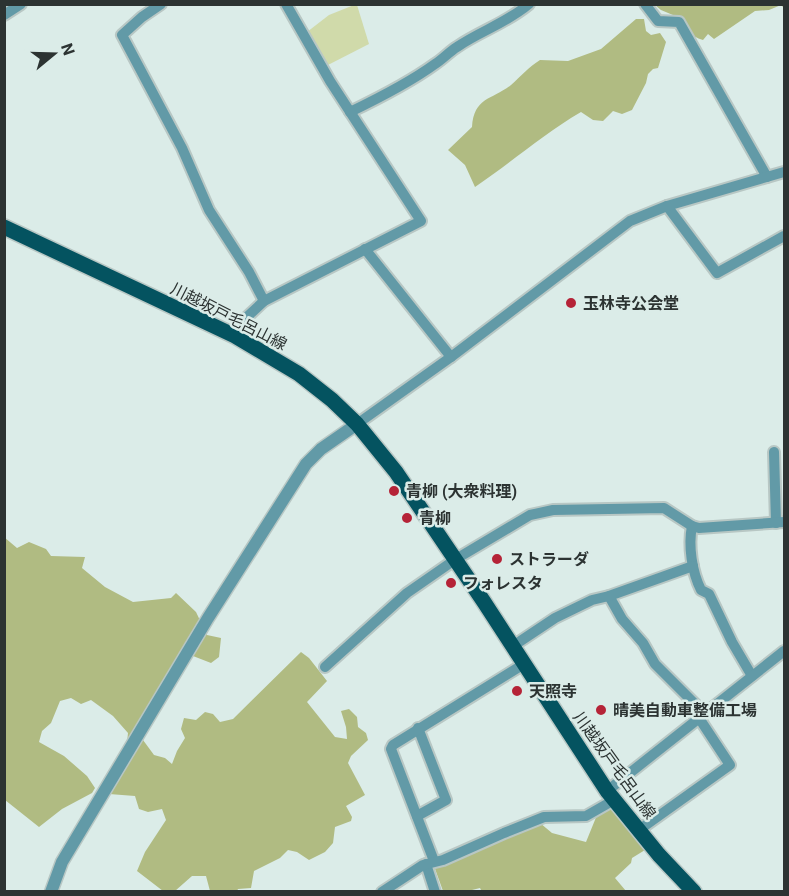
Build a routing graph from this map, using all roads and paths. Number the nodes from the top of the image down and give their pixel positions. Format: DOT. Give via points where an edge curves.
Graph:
graph roads {
  1 [pos="21,4"];
  2 [pos="161,4"];
  3 [pos="286,4"];
  4 [pos="529,4"];
  5 [pos="645,4"];
  6 [pos="4,15"];
  7 [pos="350,112"];
  8 [pos="784,172"];
  9 [pos="767,177"];
  10 [pos="667,206"];
  11 [pos="4,227"];
  12 [pos="784,236"];
  13 [pos="364,249"];
  14 [pos="264,301"];
  15 [pos="235,336"];
  16 [pos="451,357"];
  17 [pos="357,424"];
  18 [pos="774,452"];
  19 [pos="780,523"];
  20 [pos="692,526"];
  21 [pos="456,559"];
  22 [pos="693,566"];
  23 [pos="609,596"];
  24 [pos="513,646"];
  25 [pos="784,651"];
  26 [pos="524,664"];
  27 [pos="325,667"];
  28 [pos="752,676"];
  29 [pos="701,716"];
  30 [pos="418,728"];
  31 [pos="610,795"];
  32 [pos="417,816"];
  33 [pos="639,830"];
  34 [pos="430,863"];
  35 [pos="51,891"];
  36 [pos="382,891"];
  37 [pos="435,891"];
  38 [pos="694,891"];
  1 -- 6 [label="street"];
  2 -- 14 [label="street" via="122,35 182,148 208,210"];
  3 -- 7 [label="street"];
  4 -- 7 [label="street" via="513,18 482,32 380,98"];
  5 -- 9 [label="street" via="658,21 679,22"];
  7 -- 13 [label="street" via="421,220"];
  8 -- 9 [label="street"];
  9 -- 10 [label="street"];
  10 -- 12 [label="street" via="717,273"];
  10 -- 16 [label="street" via="630,221"];
  11 -- 15 [label="main road, 川越坂戸毛呂山線"];
  13 -- 14 [label="street"];
  13 -- 16 [label="street"];
  14 -- 15 [label="street" via="248,315"];
  15 -- 17 [label="main road, 川越坂戸毛呂山線" via="299,374"];
  16 -- 17 [label="street"];
  17 -- 21 [label="main road, 川越坂戸毛呂山線" via="396,472"];
  17 -- 35 [label="street" via="306,464 263,529 62,862"];
  18 -- 19 [label="street"];
  19 -- 20 [label="street"];
  20 -- 21 [label="street" via="664,508 541,512"];
  20 -- 22 [label="street"];
  21 -- 24 [label="main road, 川越坂戸毛呂山線"];
  21 -- 27 [label="street" via="398,600"];
  22 -- 23 [label="street"];
  22 -- 28 [label="street" via="701,590 709,594"];
  23 -- 24 [label="street" via="555,618"];
  23 -- 29 [label="street" via="655,664"];
  24 -- 26 [label="main road, 川越坂戸毛呂山線"];
  25 -- 28 [label="street"];
  26 -- 30 [label="street"];
  26 -- 31 [label="main road, 川越坂戸毛呂山線"];
  28 -- 29 [label="street"];
  29 -- 31 [label="street"];
  29 -- 33 [label="street" via="730,765"];
  30 -- 32 [label="street" via="391,749"];
  30 -- 32 [label="street" via="446,800"];
  31 -- 33 [label="main road, 川越坂戸毛呂山線"];
  31 -- 34 [label="street" via="586,816 544,818"];
  32 -- 34 [label="street"];
  33 -- 38 [label="main road, 川越坂戸毛呂山線"];
  34 -- 36 [label="street"];
  34 -- 37 [label="street"];
}
